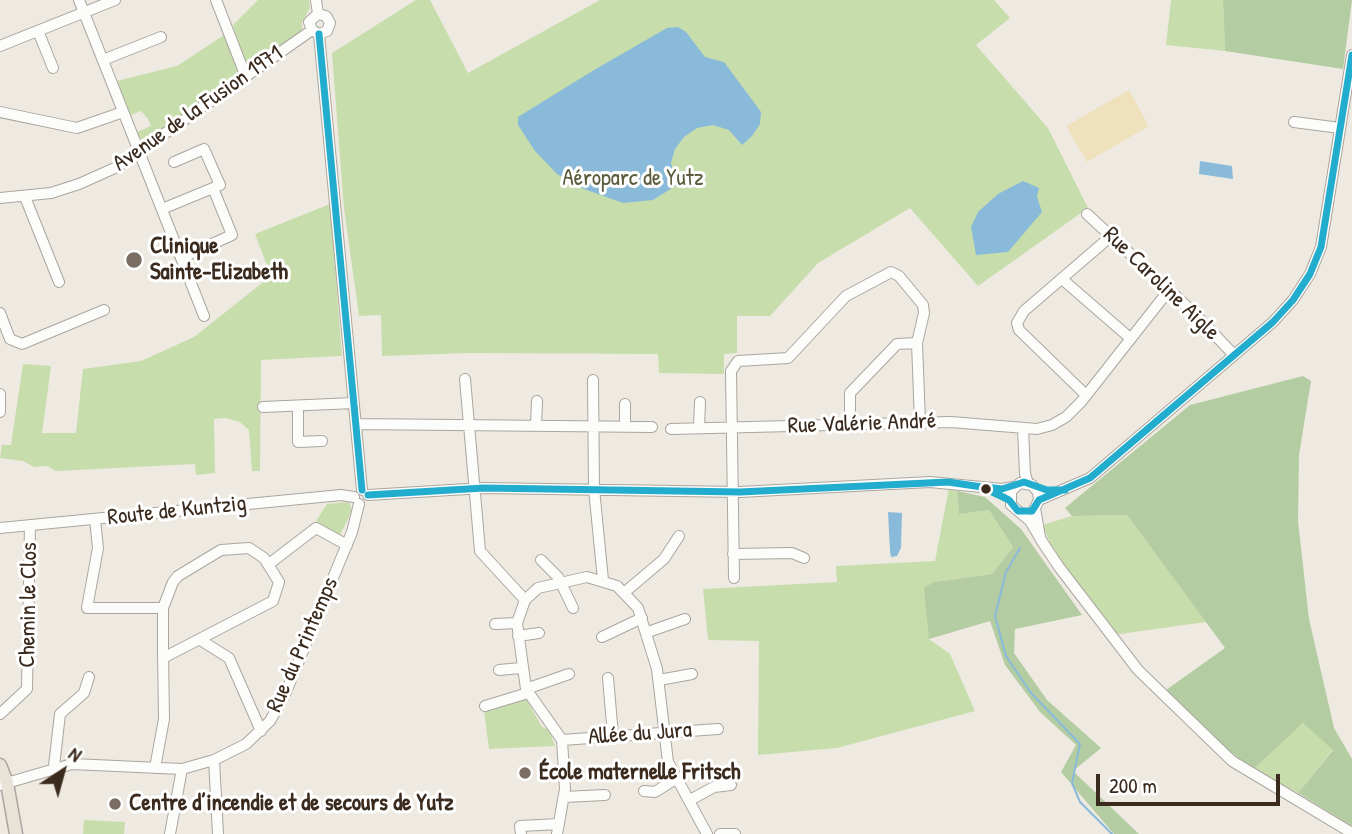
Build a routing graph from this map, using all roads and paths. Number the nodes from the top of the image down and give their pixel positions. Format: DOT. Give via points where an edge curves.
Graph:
graph roads {
  1 [pos="79,0"];
  2 [pos="115,0"];
  3 [pos="216,0"];
  4 [pos="316,0"];
  5 [pos="84,12"];
  6 [pos="318,14"];
  7 [pos="38,31"];
  8 [pos="316,32"];
  9 [pos="161,37"];
  10 [pos="0,46"];
  11 [pos="1352,55"];
  12 [pos="103,60"];
  13 [pos="53,68"];
  14 [pos="246,77"];
  15 [pos="0,112"];
  16 [pos="123,112"];
  17 [pos="1294,122"];
  18 [pos="1340,128"];
  19 [pos="140,153"];
  20 [pos="174,162"];
  21 [pos="213,188"];
  22 [pos="25,197"];
  23 [pos="0,198"];
  24 [pos="162,209"];
  25 [pos="1087,214"];
  26 [pos="1110,237"];
  27 [pos="181,258"];
  28 [pos="1062,279"];
  29 [pos="59,282"];
  30 [pos="1169,290"];
  31 [pos="104,310"];
  32 [pos="0,313"];
  33 [pos="204,316"];
  34 [pos="1130,338"];
  35 [pos="917,343"];
  36 [pos="1234,355"];
  37 [pos="465,379"];
  38 [pos="593,380"];
  39 [pos="0,394"];
  40 [pos="1086,395"];
  41 [pos="537,401"];
  42 [pos="700,402"];
  43 [pos="354,403"];
  44 [pos="625,404"];
  45 [pos="298,406"];
  46 [pos="263,407"];
  47 [pos="0,412"];
  48 [pos="920,422"];
  49 [pos="356,424"];
  50 [pos="850,424"];
  51 [pos="469,425"];
  52 [pos="536,426"];
  53 [pos="594,426"];
  54 [pos="625,426"];
  55 [pos="652,427"];
  56 [pos="699,428"];
  57 [pos="732,428"];
  58 [pos="1023,428"];
  59 [pos="670,429"];
  60 [pos="322,441"];
  61 [pos="1024,483"];
  62 [pos="982,487"];
  63 [pos="474,489"];
  64 [pos="594,489"];
  65 [pos="1062,491"];
  66 [pos="733,492"];
  67 [pos="361,496"];
  68 [pos="1009,500"];
  69 [pos="1037,504"];
  70 [pos="1023,512"];
  71 [pos="96,519"];
  72 [pos="30,525"];
  73 [pos="0,528"];
  74 [pos="679,536"];
  75 [pos="1040,537"];
  76 [pos="346,545"];
  77 [pos="733,554"];
  78 [pos="804,558"];
  79 [pos="541,560"];
  80 [pos="269,564"];
  81 [pos="734,578"];
  82 [pos="603,580"];
  83 [pos="560,582"];
  84 [pos="625,592"];
  85 [pos="525,600"];
  86 [pos="163,608"];
  87 [pos="573,608"];
  88 [pos="642,618"];
  89 [pos="685,619"];
  90 [pos="517,623"];
  91 [pos="495,624"];
  92 [pos="648,632"];
  93 [pos="539,634"];
  94 [pos="518,636"];
  95 [pos="602,637"];
  96 [pos="202,640"];
  97 [pos="163,658"];
  98 [pos="522,668"];
  99 [pos="499,670"];
  100 [pos="569,674"];
  101 [pos="692,674"];
  102 [pos="89,677"];
  103 [pos="608,678"];
  104 [pos="659,680"];
  105 [pos="527,691"];
  106 [pos="485,706"];
  107 [pos="0,714"];
  108 [pos="719,729"];
  109 [pos="261,731"];
  110 [pos="665,732"];
  111 [pos="613,735"];
  112 [pos="562,740"];
  113 [pos="214,760"];
  114 [pos="0,765"];
  115 [pos="54,766"];
  116 [pos="155,768"];
  117 [pos="182,769"];
  118 [pos="677,778"];
  119 [pos="4,784"];
  120 [pos="731,785"];
  121 [pos="644,791"];
  122 [pos="606,795"];
  123 [pos="564,797"];
  124 [pos="690,800"];
  125 [pos="558,829"];
  126 [pos="1352,833"];
  127 [pos="16,834"];
  128 [pos="170,834"];
  129 [pos="218,834"];
  130 [pos="521,834"];
  131 [pos="707,834"];
  132 [pos="720,834"];
  133 [pos="735,834"];
  1 -- 5 [label="street"];
  2 -- 5 [label="street"];
  3 -- 14 [label="street"];
  4 -- 6 [label="street"];
  5 -- 7 [label="street"];
  5 -- 12 [label="street"];
  6 -- 8 [label="street" via="309,22"];
  6 -- 8 [label="street" via="330,23 327,31"];
  7 -- 10 [label="street"];
  7 -- 13 [label="street"];
  8 -- 14 [label="street, Avenue de la Fusion 1971"];
  8 -- 43 [label="street"];
  9 -- 12 [label="street"];
  11 -- 18 [label="street"];
  12 -- 16 [label="street"];
  14 -- 19 [label="street, Avenue de la Fusion 1971"];
  15 -- 16 [label="street" via="77,128"];
  16 -- 19 [label="street"];
  17 -- 18 [label="street"];
  18 -- 36 [label="street" via="1321,247 1310,274 1273,322"];
  19 -- 22 [label="street, Avenue de la Fusion 1971" via="79,184"];
  19 -- 24 [label="street"];
  20 -- 21 [label="street" via="204,149 220,185"];
  21 -- 24 [label="street"];
  21 -- 27 [label="street" via="232,235"];
  22 -- 23 [label="street, Avenue de la Fusion 1971"];
  22 -- 29 [label="street"];
  24 -- 27 [label="street"];
  25 -- 26 [label="street, Rue Caroline Aigle"];
  26 -- 28 [label="street"];
  26 -- 30 [label="street, Rue Caroline Aigle"];
  27 -- 33 [label="street"];
  28 -- 34 [label="street"];
  28 -- 40 [label="street" via="1017,323"];
  30 -- 34 [label="street, Rue Valérie André"];
  30 -- 36 [label="street, Rue Caroline Aigle"];
  31 -- 32 [label="street" via="22,344 10,339"];
  34 -- 40 [label="street, Rue Valérie André"];
  35 -- 48 [label="street"];
  35 -- 50 [label="street" via="897,344 850,393"];
  35 -- 57 [label="street" via="923,305 899,276 886,273 846,296 788,358 735,363 731,371"];
  36 -- 65 [label="street" via="1090,478"];
  37 -- 51 [label="street"];
  38 -- 53 [label="street"];
  39 -- 47 [label="street"];
  40 -- 58 [label="street, Rue Valérie André" via="1059,422"];
  41 -- 52 [label="street"];
  42 -- 56 [label="street"];
  43 -- 45 [label="street"];
  43 -- 49 [label="street"];
  44 -- 54 [label="street"];
  45 -- 46 [label="street"];
  45 -- 60 [label="street" via="298,442"];
  48 -- 50 [label="street, Rue Valérie André"];
  48 -- 58 [label="street, Rue Valérie André"];
  49 -- 51 [label="street"];
  49 -- 67 [label="street"];
  50 -- 57 [label="street, Rue Valérie André"];
  51 -- 52 [label="street"];
  51 -- 63 [label="street"];
  52 -- 53 [label="street"];
  53 -- 54 [label="street"];
  53 -- 64 [label="street"];
  54 -- 55 [label="street"];
  56 -- 57 [label="street, Rue Valérie André"];
  56 -- 59 [label="street, Rue Valérie André"];
  57 -- 66 [label="street"];
  58 -- 61 [label="street"];
  61 -- 62 [label="street, Route de Kuntzig"];
  61 -- 65 [label="street, Route de Kuntzig"];
  61 -- 68 [label="street"];
  61 -- 69 [label="street"];
  62 -- 66 [label="street, Route de Kuntzig" via="930,482"];
  62 -- 68 [label="street, Route de Kuntzig"];
  63 -- 64 [label="street, Route de Kuntzig"];
  63 -- 67 [label="street, Route de Kuntzig"];
  63 -- 85 [label="street" via="480,551"];
  64 -- 66 [label="street, Route de Kuntzig"];
  64 -- 82 [label="street"];
  65 -- 69 [label="street"];
  66 -- 77 [label="street"];
  67 -- 71 [label="street, Route de Kuntzig"];
  67 -- 76 [label="street, Rue du Printemps"];
  68 -- 70 [label="street, Route de Kuntzig" via="1014,509"];
  69 -- 70 [label="street"];
  69 -- 75 [label="street"];
  70 -- 75 [label="street, Route de Kuntzig"];
  71 -- 72 [label="street, Route de Kuntzig"];
  71 -- 86 [label="street" via="98,548 87,608"];
  72 -- 73 [label="street, Route de Kuntzig"];
  72 -- 107 [label="street, Chemin le Clos" via="27,689"];
  74 -- 84 [label="street" via="664,559"];
  75 -- 126 [label="street, Route de Kuntzig" via="1129,661 1216,747 1248,772"];
  76 -- 80 [label="street" via="316,528"];
  76 -- 109 [label="street, Rue du Printemps" via="286,692"];
  77 -- 78 [label="street" via="792,553"];
  77 -- 81 [label="street"];
  79 -- 83 [label="street"];
  80 -- 86 [label="street" via="249,548 221,550 178,576"];
  80 -- 96 [label="street" via="279,587 273,601"];
  82 -- 83 [label="street" via="587,577"];
  82 -- 84 [label="street"];
  83 -- 85 [label="street" via="538,589"];
  83 -- 87 [label="street"];
  84 -- 88 [label="street"];
  85 -- 90 [label="street"];
  86 -- 97 [label="street"];
  88 -- 92 [label="street"];
  88 -- 95 [label="street"];
  89 -- 92 [label="street"];
  90 -- 91 [label="street"];
  90 -- 94 [label="street"];
  92 -- 104 [label="street"];
  93 -- 94 [label="street"];
  94 -- 98 [label="street"];
  96 -- 97 [label="street"];
  96 -- 109 [label="street" via="229,658"];
  97 -- 116 [label="street" via="164,719"];
  98 -- 99 [label="street"];
  98 -- 105 [label="street"];
  100 -- 105 [label="street"];
  101 -- 104 [label="street"];
  102 -- 115 [label="street" via="84,694 61,714"];
  103 -- 111 [label="street"];
  104 -- 110 [label="street"];
  105 -- 106 [label="street"];
  105 -- 112 [label="street"];
  108 -- 110 [label="street, Allée du Jura"];
  109 -- 113 [label="street, Rue du Printemps"];
  110 -- 111 [label="street, Allée du Jura"];
  110 -- 118 [label="street" via="668,762"];
  111 -- 112 [label="street, Allée du Jura"];
  112 -- 123 [label="street"];
  113 -- 117 [label="street, Rue du Printemps"];
  113 -- 129 [label="street"];
  114 -- 119 [label="main road"];
  115 -- 116 [label="street, Rue du Printemps"];
  115 -- 119 [label="street, Rue du Printemps"];
  116 -- 117 [label="street, Rue du Printemps"];
  117 -- 128 [label="street"];
  118 -- 121 [label="street" via="655,792"];
  118 -- 124 [label="street"];
  119 -- 127 [label="main road"];
  120 -- 124 [label="street" via="714,787"];
  122 -- 123 [label="street"];
  123 -- 125 [label="street"];
  124 -- 131 [label="street"];
  125 -- 130 [label="street" via="520,826"];
  132 -- 133 [label="street"];
}
